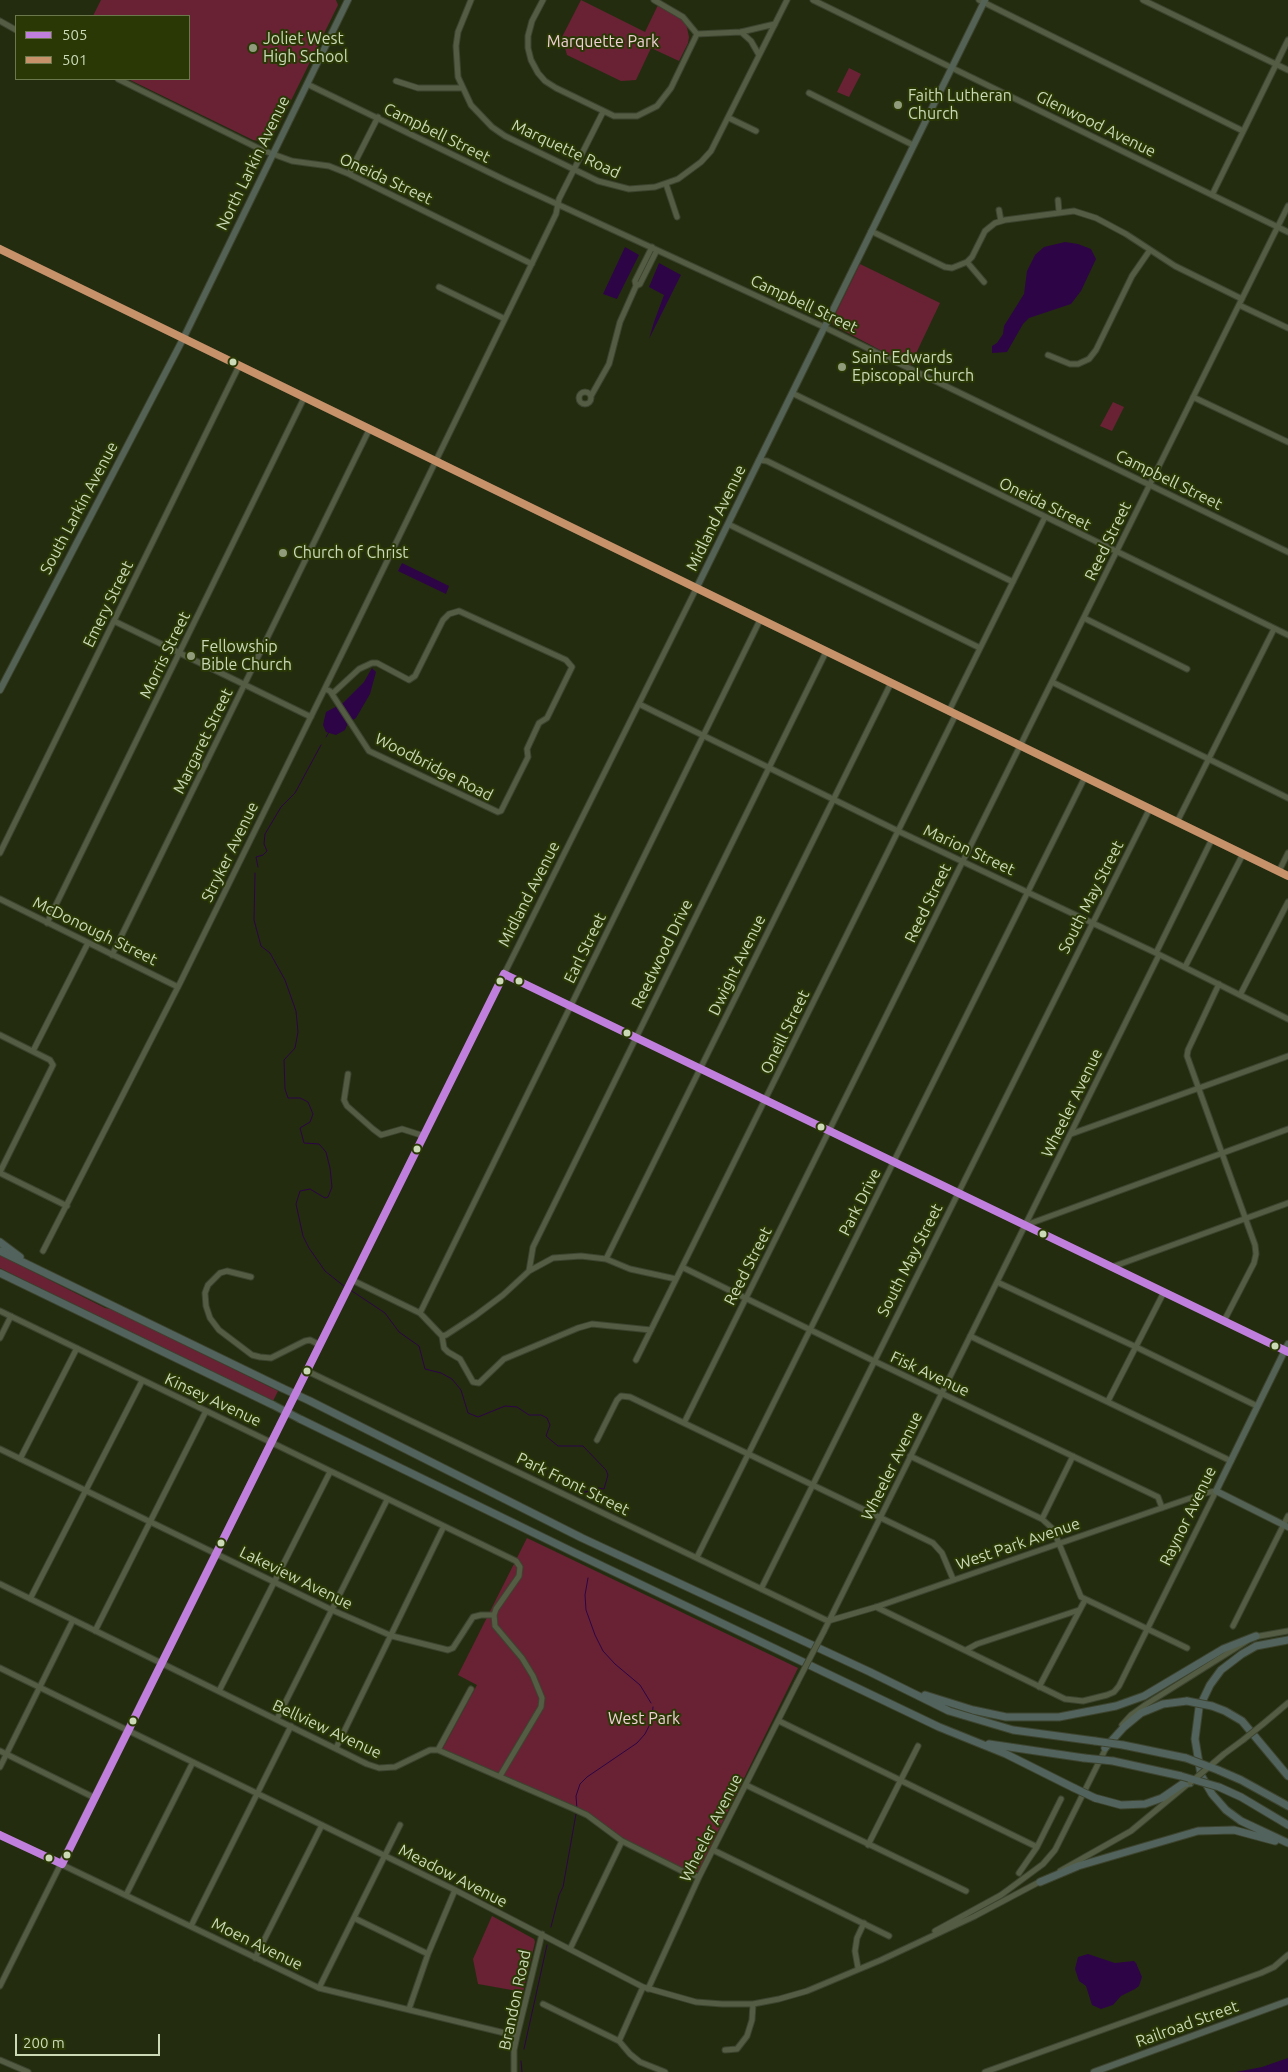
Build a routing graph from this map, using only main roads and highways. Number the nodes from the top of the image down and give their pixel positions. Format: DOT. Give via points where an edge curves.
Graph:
graph roads {
  1 [pos="348,0"];
  2 [pos="983,1"];
  3 [pos="0,249"];
  4 [pos="183,339"];
  5 [pos="696,589"];
  6 [pos="0,690"];
  7 [pos="1288,876"];
  8 [pos="0,1242"];
  9 [pos="0,1251"];
  10 [pos="35,1268"];
  11 [pos="0,1273"];
  12 [pos="1288,1344"];
  13 [pos="1286,1351"];
  14 [pos="1286,1526"];
  15 [pos="1256,1636"];
  16 [pos="1288,1640"];
  17 [pos="870,1672"];
  18 [pos="976,1742"];
  19 [pos="1106,1748"];
  20 [pos="1288,1776"];
  21 [pos="1190,1783"];
  22 [pos="1288,1806"];
  23 [pos="1288,1825"];
  24 [pos="1288,1844"];
  25 [pos="1040,1882"];
  26 [pos="1288,2001"];
  27 [pos="1094,2072"];
  1 -- 4 [label="main road, North Larkin Avenue"];
  2 -- 5 [label="main road, Midland Avenue"];
  3 -- 4 [label="main road"];
  4 -- 5 [label="main road"];
  4 -- 6 [label="main road, South Larkin Avenue"];
  5 -- 7 [label="main road"];
  8 -- 10 [label="highway"];
  9 -- 10 [label="highway"];
  10 -- 17 [label="highway, bridge" via="582,1538"];
  11 -- 18 [label="highway, bridge" via="575,1553"];
  12 -- 13 [label="main road, Raynor Avenue"];
  13 -- 14 [label="main road, Raynor Avenue" via="1216,1491"];
  15 -- 17 [label="highway" via="1223,1649 1144,1696 1116,1706 1059,1717 1006,1717 973,1710 941,1701"];
  16 -- 24 [label="highway" via="1256,1646 1221,1670 1199,1708 1194,1739 1201,1775 1226,1810 1240,1821"];
  17 -- 22 [label="highway, bridge" via="949,1711 1013,1730 1123,1745 1186,1758 1241,1780"];
  18 -- 21 [label="highway, bridge" via="1095,1798 1121,1805 1145,1804"];
  18 -- 23 [label="highway, bridge" via="1113,1761 1181,1776 1241,1797"];
  19 -- 20 [label="highway, bridge" via="1141,1713 1162,1704 1188,1701 1212,1706 1242,1721"];
  24 -- 25 [label="highway" via="1234,1830 1198,1830 1078,1866"];
  26 -- 27 [label="main road, Railroad Street"];
}
